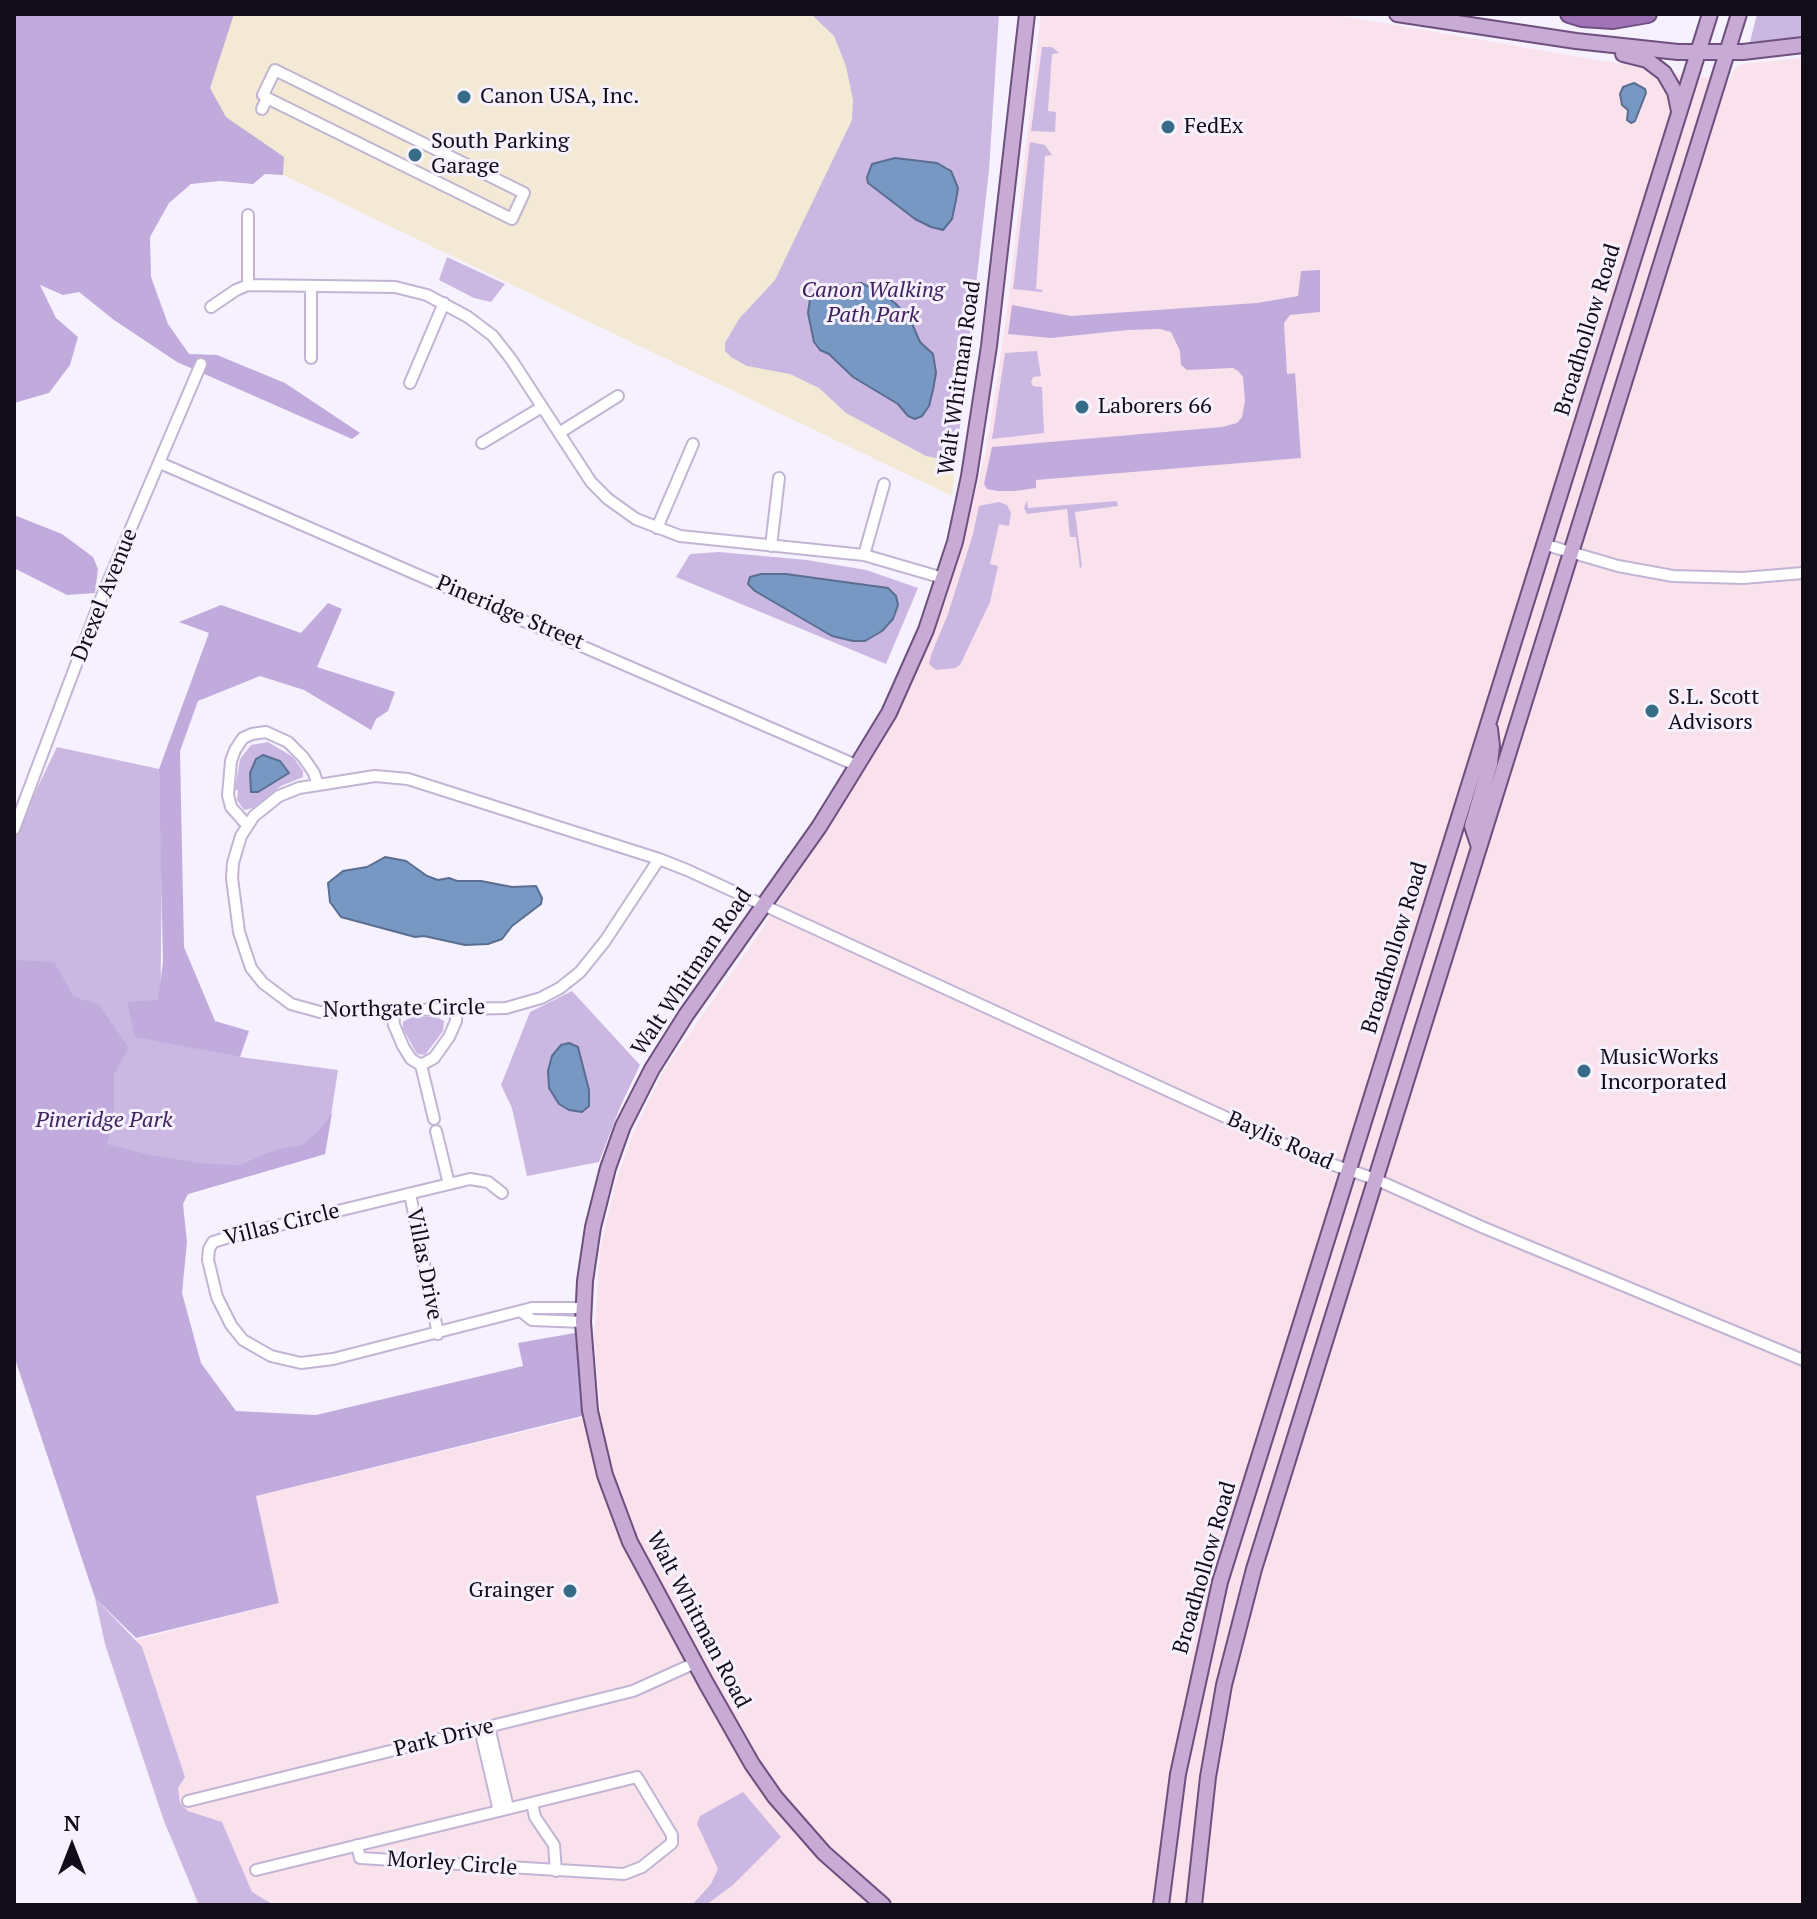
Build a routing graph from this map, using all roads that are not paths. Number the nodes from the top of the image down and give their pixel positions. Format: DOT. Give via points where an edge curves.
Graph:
graph roads {
  1 [pos="1019,14"];
  2 [pos="1027,14"];
  3 [pos="1397,14"];
  4 [pos="1569,14"];
  5 [pos="1648,14"];
  6 [pos="1710,14"];
  7 [pos="1739,14"];
  8 [pos="1024,41"];
  9 [pos="1576,41"];
  10 [pos="1803,45"];
  11 [pos="1698,52"];
  12 [pos="1727,52"];
  13 [pos="267,98"];
  14 [pos="262,109"];
  15 [pos="1679,113"];
  16 [pos="248,215"];
  17 [pos="248,285"];
  18 [pos="311,286"];
  19 [pos="444,303"];
  20 [pos="211,307"];
  21 [pos="311,358"];
  22 [pos="201,364"];
  23 [pos="410,383"];
  24 [pos="618,396"];
  25 [pos="542,407"];
  26 [pos="559,433"];
  27 [pos="482,443"];
  28 [pos="693,444"];
  29 [pos="160,463"];
  30 [pos="779,478"];
  31 [pos="884,484"];
  32 [pos="657,528"];
  33 [pos="1543,544"];
  34 [pos="771,546"];
  35 [pos="1572,552"];
  36 [pos="864,555"];
  37 [pos="1803,573"];
  38 [pos="943,578"];
  39 [pos="1490,725"];
  40 [pos="858,766"];
  41 [pos="318,785"];
  42 [pos="247,825"];
  43 [pos="14,829"];
  44 [pos="1479,847"];
  45 [pos="659,859"];
  46 [pos="763,906"];
  47 [pos="456,1010"];
  48 [pos="393,1011"];
  49 [pos="421,1065"];
  50 [pos="434,1119"];
  51 [pos="436,1131"];
  52 [pos="1348,1171"];
  53 [pos="1375,1179"];
  54 [pos="449,1184"];
  55 [pos="502,1193"];
  56 [pos="410,1194"];
  57 [pos="584,1315"];
  58 [pos="438,1334"];
  59 [pos="1803,1360"];
  60 [pos="695,1663"];
  61 [pos="484,1728"];
  62 [pos="188,1801"];
  63 [pos="532,1803"];
  64 [pos="504,1810"];
  65 [pos="357,1845"];
  66 [pos="256,1870"];
  67 [pos="556,1871"];
  68 [pos="883,1905"];
  69 [pos="1161,1905"];
  70 [pos="1194,1905"];
  1 -- 8 [label="main road"];
  2 -- 8 [label="main road, Walt Whitman Road"];
  3 -- 9 [label="main road"];
  4 -- 5 [label="highway" via="1613,20"];
  6 -- 11 [label="main road, Broadhollow Road"];
  7 -- 12 [label="main road"];
  8 -- 38 [label="main road, Walt Whitman Road" via="985,377 966,492"];
  9 -- 11 [label="main road"];
  9 -- 15 [label="main road" via="1647,60 1664,73"];
  10 -- 12 [label="main road"];
  11 -- 12 [label="main road"];
  11 -- 15 [label="main road, Broadhollow Road"];
  12 -- 35 [label="main road"];
  13 -- 13 [label="street" via="512,219 524,193 275,70 263,95"];
  13 -- 14 [label="street"];
  15 -- 33 [label="main road, Broadhollow Road"];
  16 -- 17 [label="street"];
  17 -- 18 [label="street"];
  17 -- 20 [label="street"];
  18 -- 19 [label="street" via="395,287"];
  18 -- 21 [label="street"];
  19 -- 23 [label="street"];
  19 -- 25 [label="street" via="493,336"];
  22 -- 29 [label="street, Drexel Avenue"];
  24 -- 26 [label="street"];
  25 -- 26 [label="street"];
  25 -- 27 [label="street"];
  26 -- 32 [label="street" via="608,499"];
  28 -- 32 [label="street"];
  29 -- 40 [label="street, Pineridge Street"];
  29 -- 43 [label="street, Drexel Avenue" via="102,596"];
  30 -- 34 [label="street"];
  31 -- 36 [label="street"];
  32 -- 34 [label="street" via="680,536"];
  33 -- 35 [label="street"];
  33 -- 39 [label="main road, Broadhollow Road"];
  34 -- 36 [label="street"];
  35 -- 37 [label="street" via="1673,576"];
  35 -- 44 [label="main road"];
  36 -- 38 [label="street"];
  38 -- 40 [label="main road, Walt Whitman Road" via="897,696"];
  39 -- 44 [label="main road" via="1490,764 1472,826"];
  39 -- 52 [label="main road, Broadhollow Road"];
  40 -- 46 [label="main road, Walt Whitman Road"];
  41 -- 42 [label="street, Northgate Circle" via="279,796"];
  41 -- 42 [label="street" via="288,742 266,732 243,738 231,761 228,795"];
  41 -- 45 [label="street, Northgate Circle" via="375,776 408,779"];
  42 -- 48 [label="street, Northgate Circle" via="233,863 234,906 251,968 283,999 304,1009"];
  44 -- 53 [label="main road"];
  45 -- 46 [label="street, Northgate Circle"];
  45 -- 47 [label="street, Northgate Circle" via="598,950 560,988 506,1008"];
  46 -- 52 [label="street, Baylis Road"];
  46 -- 57 [label="main road, Walt Whitman Road" via="661,1055 623,1126 596,1213"];
  47 -- 48 [label="street, Northgate Circle"];
  47 -- 49 [label="street" via="449,1037 434,1058"];
  48 -- 49 [label="street" via="403,1046"];
  49 -- 50 [label="street"];
  51 -- 54 [label="street"];
  52 -- 53 [label="street, Baylis Road"];
  52 -- 69 [label="main road, Broadhollow Road" via="1220,1582 1178,1774"];
  53 -- 59 [label="street, Baylis Road"];
  53 -- 70 [label="main road" via="1242,1612 1208,1777"];
  54 -- 55 [label="street, Villas Circle" via="488,1182"];
  54 -- 56 [label="street, Villas Circle"];
  56 -- 58 [label="street, Villas Drive"];
  56 -- 58 [label="street, Villas Circle" via="213,1242 208,1260 231,1325 257,1350 287,1362 316,1363"];
  57 -- 58 [label="street, Villas Circle" via="542,1306"];
  57 -- 60 [label="main road, Walt Whitman Road" via="590,1411 605,1475 630,1542"];
  60 -- 61 [label="street, Park Drive" via="633,1691"];
  60 -- 68 [label="main road, Walt Whitman Road" via="775,1797 824,1853"];
  61 -- 62 [label="street, Park Drive"];
  61 -- 64 [label="street"];
  63 -- 64 [label="street, Morley Circle"];
  63 -- 67 [label="street" via="554,1845"];
  63 -- 67 [label="street, Morley Circle" via="637,1777 672,1835 672,1843 624,1874"];
  64 -- 65 [label="street, Morley Circle"];
  65 -- 66 [label="street, Morley Circle"];
  65 -- 67 [label="street, Morley Circle" via="360,1858"];
}
